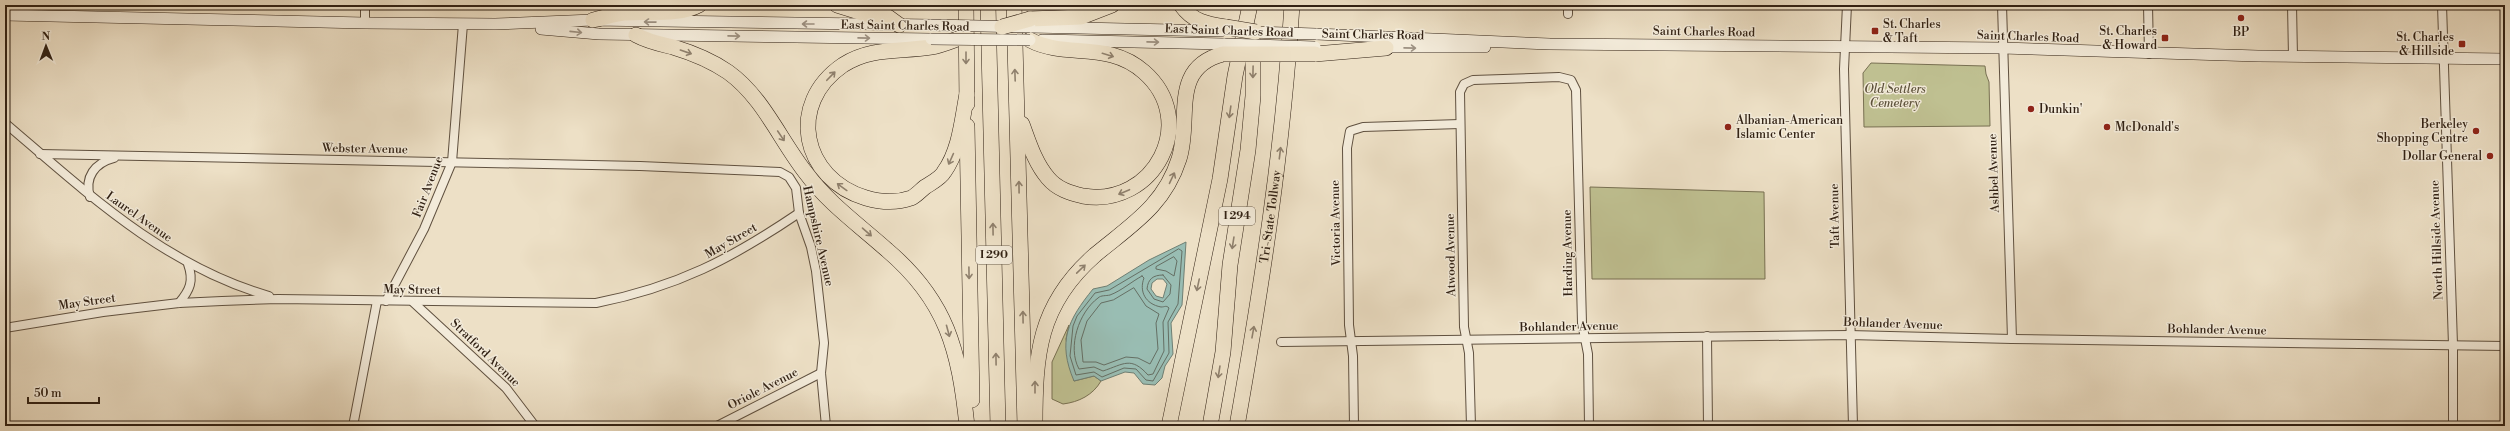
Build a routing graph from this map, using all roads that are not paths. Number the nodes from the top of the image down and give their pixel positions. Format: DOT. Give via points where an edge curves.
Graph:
graph roads {
  1 [pos="365,5"];
  2 [pos="699,5"];
  3 [pos="837,5"];
  4 [pos="966,5"];
  5 [pos="988,5"];
  6 [pos="1014,5"];
  7 [pos="1112,5"];
  8 [pos="1181,5"];
  9 [pos="1250,5"];
  10 [pos="1254,5"];
  11 [pos="1292,5"];
  12 [pos="1568,5"];
  13 [pos="1847,5"];
  14 [pos="2002,5"];
  15 [pos="2148,5"];
  16 [pos="2292,5"];
  17 [pos="2442,5"];
  18 [pos="1568,14"];
  19 [pos="5,16"];
  20 [pos="593,20"];
  21 [pos="365,23"];
  22 [pos="463,24"];
  23 [pos="495,24"];
  24 [pos="899,25"];
  25 [pos="1002,27"];
  26 [pos="1030,29"];
  27 [pos="1226,29"];
  28 [pos="1256,32"];
  29 [pos="1316,34"];
  30 [pos="636,35"];
  31 [pos="957,39"];
  32 [pos="931,43"];
  33 [pos="1550,44"];
  34 [pos="1845,46"];
  35 [pos="1386,48"];
  36 [pos="2002,48"];
  37 [pos="1224,49"];
  38 [pos="2149,54"];
  39 [pos="2293,57"];
  40 [pos="2443,58"];
  41 [pos="2505,59"];
  42 [pos="1464,84"];
  43 [pos="967,94"];
  44 [pos="1017,114"];
  45 [pos="5,123"];
  46 [pos="1460,124"];
  47 [pos="40,154"];
  48 [pos="120,156"];
  49 [pos="452,162"];
  50 [pos="690,168"];
  51 [pos="90,197"];
  52 [pos="799,213"];
  53 [pos="188,264"];
  54 [pos="278,299"];
  55 [pos="377,301"];
  56 [pos="386,301"];
  57 [pos="413,302"];
  58 [pos="179,303"];
  59 [pos="5,328"];
  60 [pos="1849,335"];
  61 [pos="1707,336"];
  62 [pos="1586,339"];
  63 [pos="1467,340"];
  64 [pos="2012,340"];
  65 [pos="1351,341"];
  66 [pos="1281,342"];
  67 [pos="2453,345"];
  68 [pos="2505,346"];
  69 [pos="821,373"];
  70 [pos="353,426"];
  71 [pos="536,426"];
  72 [pos="717,426"];
  73 [pos="826,426"];
  74 [pos="967,426"];
  75 [pos="972,426"];
  76 [pos="998,426"];
  77 [pos="1025,426"];
  78 [pos="1035,426"];
  79 [pos="1168,426"];
  80 [pos="1210,426"];
  81 [pos="1237,426"];
  82 [pos="1354,426"];
  83 [pos="1471,426"];
  84 [pos="1589,426"];
  85 [pos="1708,426"];
  86 [pos="1853,426"];
  87 [pos="2453,426"];
  1 -- 21 [label="street"];
  2 -- 20 [label="highway" via="693,8 622,13"];
  3 -- 24 [label="highway" via="866,14 888,17"];
  4 -- 43 [label="highway, I 290, one-way"];
  76 -- 5 [label="highway, I 290, one-way"];
  44 -- 6 [label="highway, one-way"];
  7 -- 26 [label="highway" via="1081,17"];
  8 -- 27 [label="highway" via="1188,15 1199,22"];
  9 -- 79 [label="highway, one-way" via="1235,76 1220,179"];
  10 -- 80 [label="highway, I 294, one-way" via="1253,96 1248,150 1230,265 1222,352"];
  81 -- 11 [label="highway, Tri-State Tollway / I 294, one-way" via="1266,261 1277,178"];
  12 -- 18 [label="street"];
  13 -- 34 [label="street, Taft Avenue"];
  14 -- 36 [label="street, Ashbel Avenue"];
  15 -- 38 [label="street"];
  16 -- 39 [label="street"];
  17 -- 40 [label="street, North Hillside Avenue"];
  19 -- 21 [label="main road, East Saint Charles Road"];
  20 -- 23 [label="main road, East Saint Charles Road"];
  24 -- 20 [label="main road, East Saint Charles Road, one-way"];
  21 -- 22 [label="main road, East Saint Charles Road"];
  22 -- 23 [label="main road, East Saint Charles Road"];
  22 -- 49 [label="street, Fair Avenue"];
  23 -- 30 [label="main road, East Saint Charles Road, one-way" via="588,34"];
  24 -- 25 [label="main road, East Saint Charles Road, bridge"];
  25 -- 26 [label="highway, bridge"];
  26 -- 27 [label="main road, East Saint Charles Road"];
  26 -- 31 [label="main road, East Saint Charles Road, bridge"];
  26 -- 37 [label="main road, East Saint Charles Road, one-way"];
  26 -- 44 [label="highway, one-way" via="1045,48 1091,50 1133,64 1149,78 1165,103 1169,116 1168,140 1161,159 1140,184 1123,193 1105,197 1080,195 1059,187 1048,178 1031,149"];
  27 -- 28 [label="highway, bridge"];
  28 -- 29 [label="main road, East Saint Charles Road, bridge"];
  29 -- 33 [label="main road, Saint Charles Road"];
  30 -- 32 [label="main road, East Saint Charles Road, one-way"];
  30 -- 74 [label="highway, one-way" via="648,42 673,47 712,62 741,83 762,107 805,173 820,190 889,251 923,286 936,304 946,325 961,379"];
  31 -- 32 [label="highway, bridge"];
  43 -- 32 [label="highway, one-way" via="956,146 944,173 911,198 881,203 850,193 822,170 811,147 809,122 812,105 828,79 842,66 871,52"];
  33 -- 34 [label="main road, Saint Charles Road"];
  35 -- 33 [label="main road, Saint Charles Road, one-way" via="1454,49"];
  34 -- 36 [label="main road, Saint Charles Road"];
  34 -- 60 [label="street, Taft Avenue"];
  35 -- 37 [label="highway, bridge"];
  36 -- 38 [label="main road, Saint Charles Road"];
  36 -- 64 [label="street, Ashbel Avenue"];
  78 -- 37 [label="highway, one-way" via="1037,358 1046,322 1075,275 1154,206 1167,188 1180,156 1186,94 1190,80 1198,67"];
  38 -- 39 [label="main road, Saint Charles Road"];
  39 -- 40 [label="main road, Saint Charles Road"];
  40 -- 41 [label="main road, Saint Charles Road"];
  40 -- 67 [label="street, North Hillside Avenue"];
  42 -- 46 [label="street, Atwood Avenue" via="1460,92"];
  42 -- 62 [label="street, Harding Avenue" via="1473,80 1559,77 1571,80 1576,90 1582,323"];
  43 -- 75 [label="highway, I 290, one-way"];
  77 -- 44 [label="highway, one-way"];
  45 -- 47 [label="street, Laurel Avenue"];
  46 -- 63 [label="street, Atwood Avenue" via="1464,327"];
  46 -- 65 [label="street, Victoria Avenue" via="1363,127 1350,131 1347,148"];
  47 -- 48 [label="street, Webster Avenue"];
  47 -- 51 [label="street, Laurel Avenue"];
  48 -- 49 [label="street, Webster Avenue"];
  48 -- 51 [label="street" via="97,165 90,173"];
  49 -- 50 [label="street, Webster Avenue"];
  49 -- 56 [label="street, Fair Avenue" via="424,229"];
  50 -- 52 [label="street, Hampshire Avenue" via="780,172 789,177 796,188"];
  51 -- 53 [label="street, Laurel Avenue"];
  52 -- 57 [label="street, May Street" via="713,266 671,284 621,298 579,305"];
  52 -- 69 [label="street, Hampshire Avenue" via="816,271 824,343"];
  53 -- 54 [label="street, Laurel Avenue" via="247,290"];
  53 -- 58 [label="street" via="191,273 190,290"];
  54 -- 55 [label="street, May Street"];
  54 -- 58 [label="street, May Street"];
  55 -- 56 [label="street, May Street"];
  55 -- 70 [label="street"];
  56 -- 57 [label="street, May Street"];
  57 -- 71 [label="street, Stratford Avenue" via="506,388"];
  58 -- 59 [label="street, May Street" via="65,317"];
  60 -- 61 [label="street, Bohlander Avenue"];
  60 -- 64 [label="street, Bohlander Avenue"];
  60 -- 86 [label="street, Taft Avenue"];
  61 -- 62 [label="street, Bohlander Avenue"];
  61 -- 85 [label="street"];
  62 -- 63 [label="street, Bohlander Avenue"];
  62 -- 84 [label="street, Harding Avenue"];
  63 -- 65 [label="street, Bohlander Avenue"];
  63 -- 83 [label="street, Atwood Avenue"];
  64 -- 67 [label="street, Bohlander Avenue"];
  65 -- 66 [label="street, Bohlander Avenue"];
  65 -- 82 [label="street, Victoria Avenue"];
  67 -- 68 [label="street, Bohlander Avenue"];
  67 -- 87 [label="street, North Hillside Avenue"];
  69 -- 72 [label="street, Oriole Avenue"];
  69 -- 73 [label="street, Hampshire Avenue"];
}
